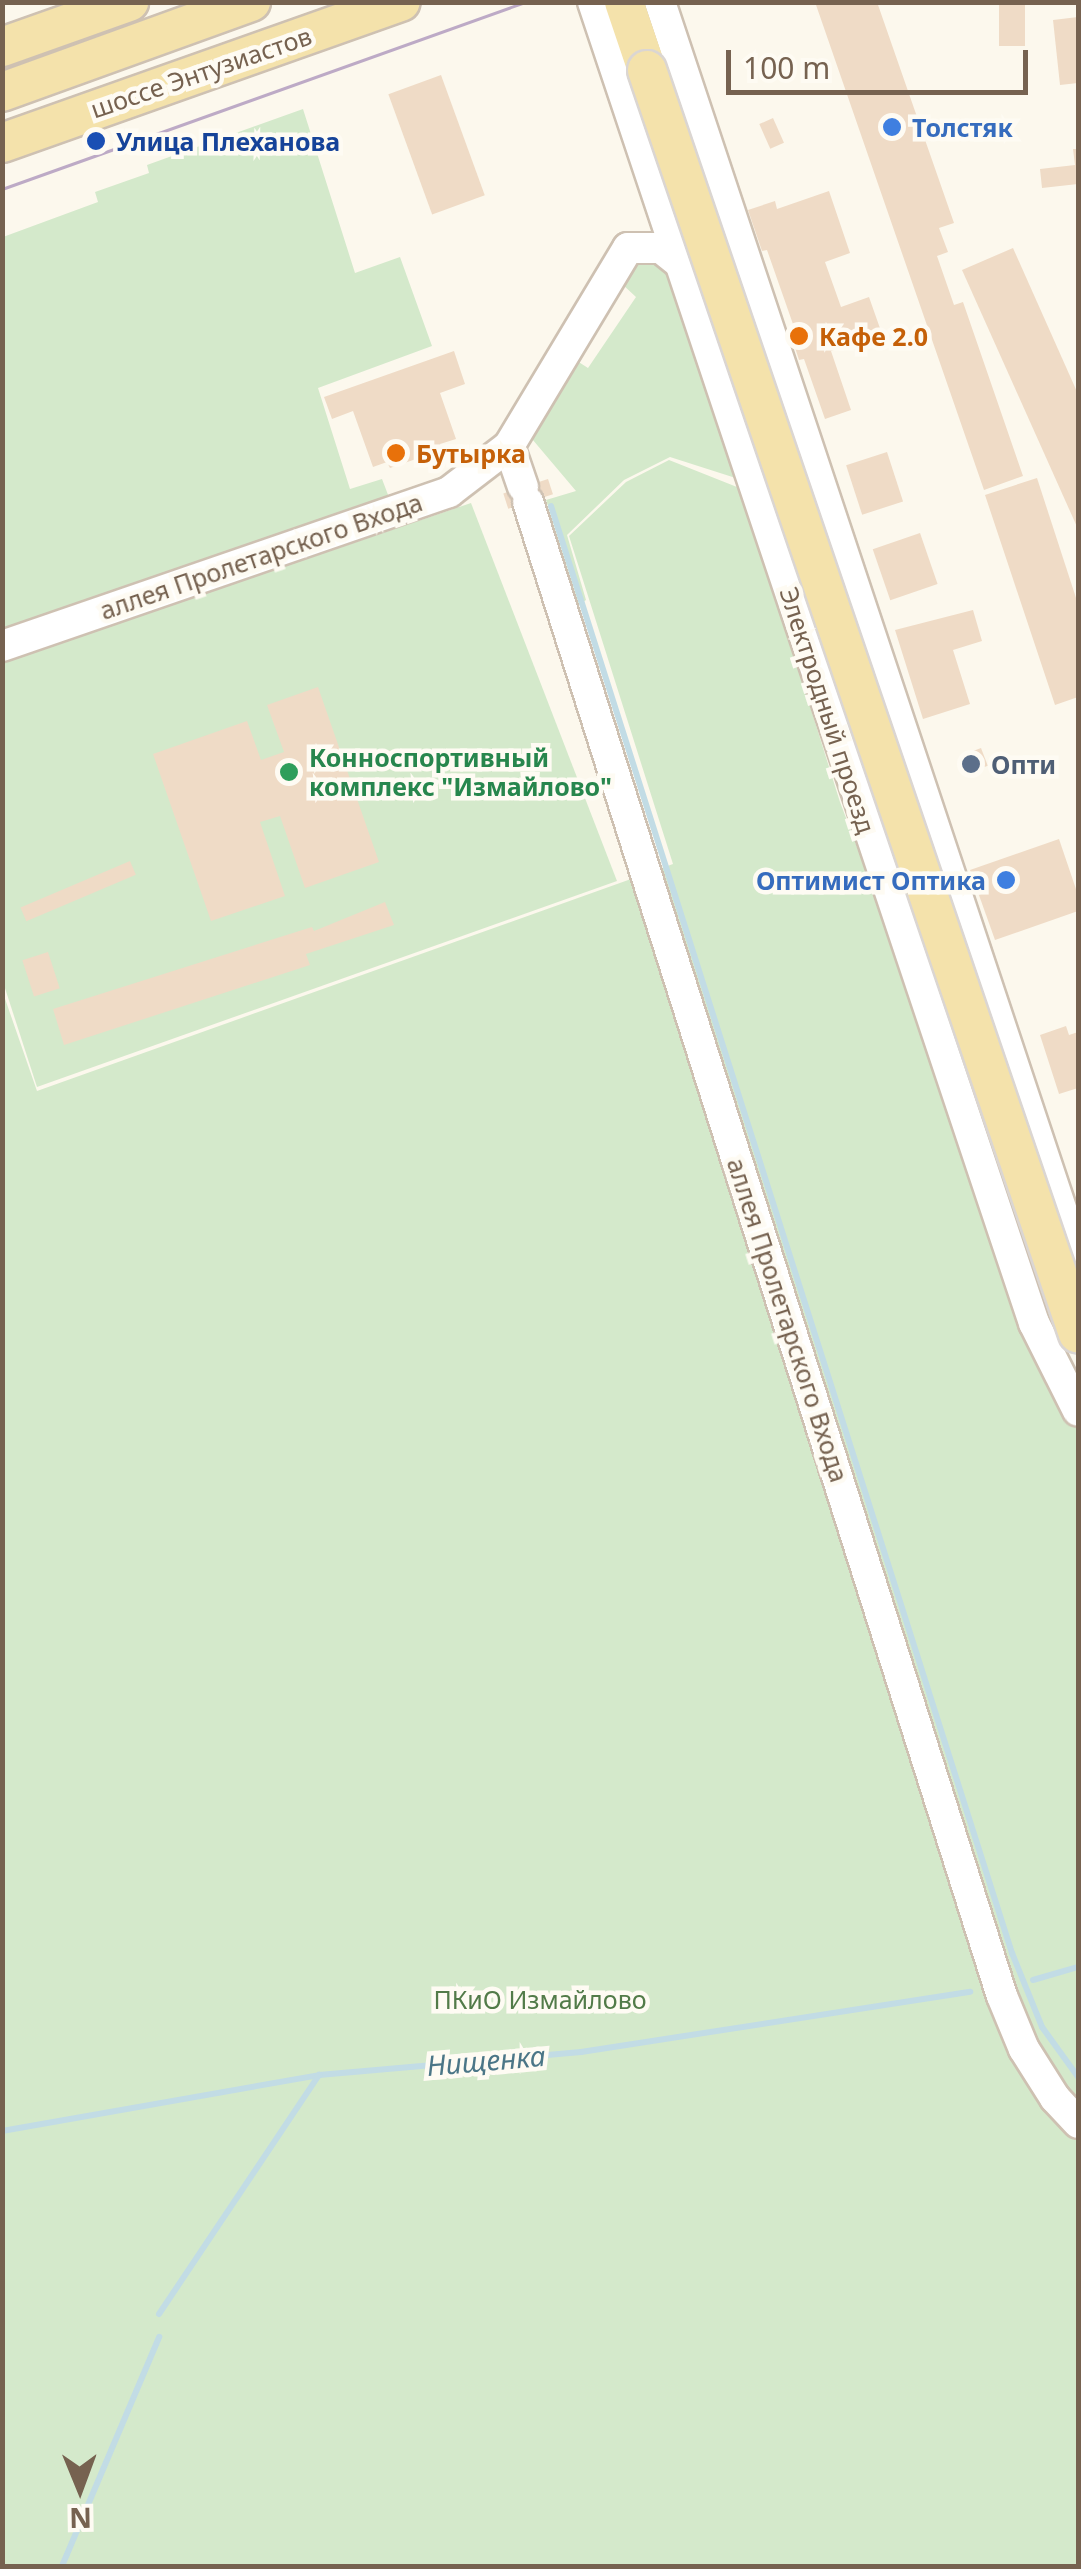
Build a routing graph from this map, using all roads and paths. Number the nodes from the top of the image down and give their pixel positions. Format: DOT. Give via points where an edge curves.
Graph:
graph roads {
  1 [pos="251,2"];
  2 [pos="400,2"];
  3 [pos="593,2"];
  4 [pos="624,2"];
  5 [pos="660,2"];
  6 [pos="84,14"];
  7 [pos="2,48"];
  8 [pos="119,50"];
  9 [pos="182,78"];
  10 [pos="2,92"];
  11 [pos="2,143"];
  12 [pos="681,264"];
  13 [pos="509,446"];
  14 [pos="845,561"];
  15 [pos="786,580"];
  16 [pos="2,646"];
  17 [pos="958,907"];
  18 [pos="900,932"];
  19 [pos="1078,1260"];
  20 [pos="1078,1334"];
  21 [pos="1078,1411"];
  22 [pos="1078,2123"];
  1 -- 8 [label="main road, шоссе Энтузиастов"];
  2 -- 9 [label="main road, шоссе Энтузиастов"];
  3 -- 12 [label="street, Электродный проезд"];
  4 -- 20 [label="main road, bridge"];
  5 -- 14 [label="street"];
  6 -- 7 [label="main road"];
  6 -- 8 [label="main road"];
  8 -- 9 [label="main road" via="145,73"];
  8 -- 10 [label="main road, шоссе Энтузиастов"];
  9 -- 11 [label="main road, шоссе Энтузиастов"];
  12 -- 13 [label="street, аллея Пролетарского Входа" via="661,248 628,248"];
  12 -- 15 [label="street, Электродный проезд"];
  13 -- 16 [label="street, аллея Пролетарского Входа" via="449,492"];
  13 -- 22 [label="street, аллея Пролетарского Входа" via="1002,1996 1024,2049"];
  14 -- 15 [label="street" via="842,576 824,595 797,592"];
  14 -- 17 [label="street"];
  15 -- 18 [label="street, Электродный проезд"];
  17 -- 18 [label="street" via="932,892 908,898"];
  17 -- 19 [label="street"];
  18 -- 21 [label="street, Электродный проезд" via="1034,1323"];
}
